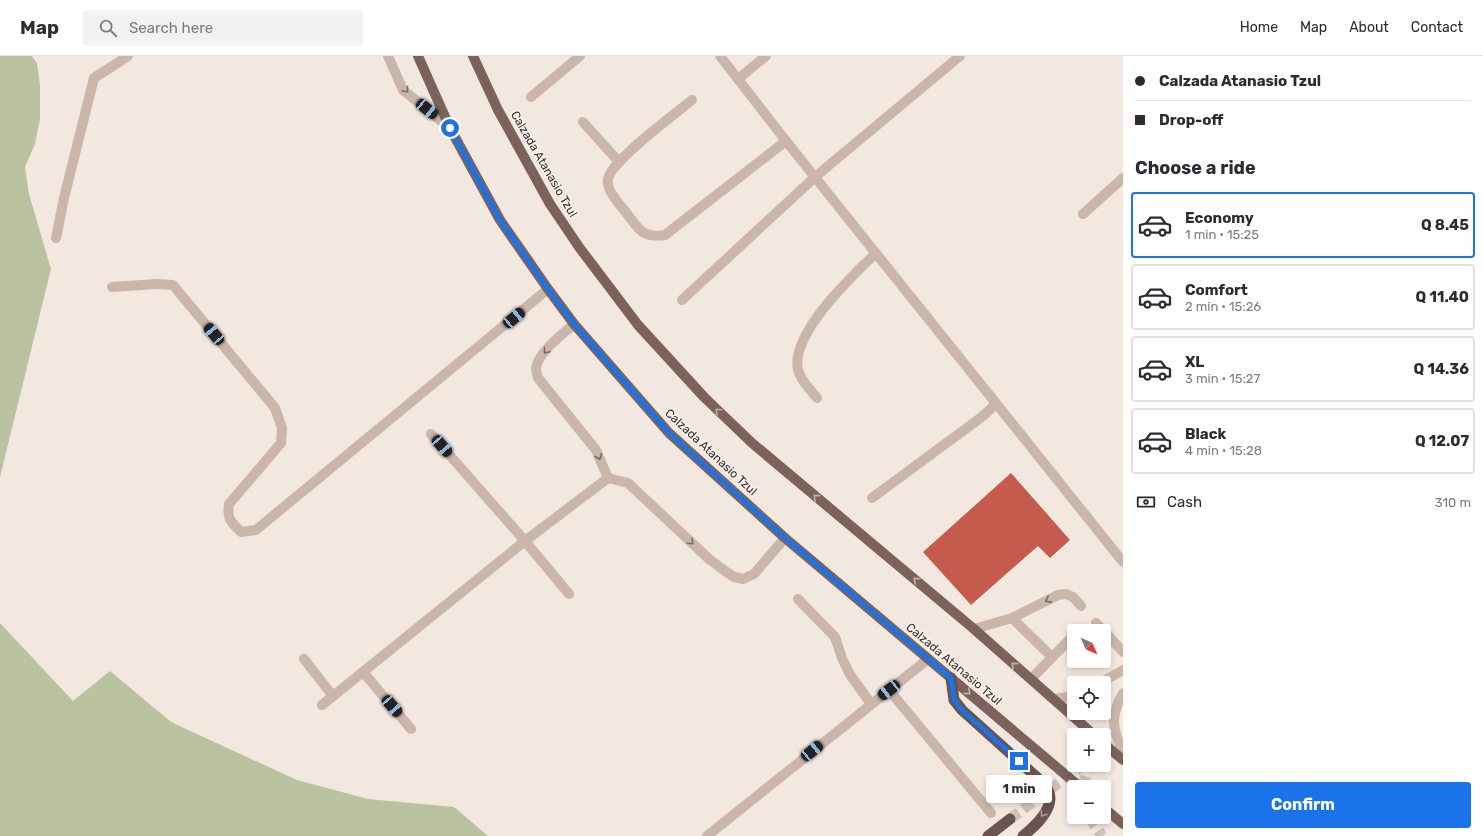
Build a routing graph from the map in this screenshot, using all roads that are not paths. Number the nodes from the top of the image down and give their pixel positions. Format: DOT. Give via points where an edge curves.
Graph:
graph roads {
  1 [pos="128,56"];
  2 [pos="388,56"];
  3 [pos="418,56"];
  4 [pos="473,56"];
  5 [pos="580,56"];
  6 [pos="720,56"];
  7 [pos="766,56"];
  8 [pos="960,56"];
  9 [pos="738,79"];
  10 [pos="530,97"];
  11 [pos="692,100"];
  12 [pos="583,122"];
  13 [pos="450,128"];
  14 [pos="786,141"];
  15 [pos="619,162"];
  16 [pos="815,177"];
  17 [pos="1123,178"];
  18 [pos="1083,214"];
  19 [pos="56,238"];
  20 [pos="876,253"];
  21 [pos="112,287"];
  22 [pos="548,289"];
  23 [pos="682,300"];
  24 [pos="574,324"];
  25 [pos="817,398"];
  26 [pos="996,404"];
  27 [pos="431,434"];
  28 [pos="608,478"];
  29 [pos="872,498"];
  30 [pos="785,538"];
  31 [pos="525,541"];
  32 [pos="1123,562"];
  33 [pos="569,594"];
  34 [pos="798,599"];
  35 [pos="1082,606"];
  36 [pos="1012,618"];
  37 [pos="974,629"];
  38 [pos="1111,639"];
  39 [pos="1067,642"];
  40 [pos="1123,652"];
  41 [pos="1052,657"];
  42 [pos="304,659"];
  43 [pos="928,659"];
  44 [pos="1123,670"];
  45 [pos="363,672"];
  46 [pos="1111,677"];
  47 [pos="951,678"];
  48 [pos="1031,679"];
  49 [pos="889,690"];
  50 [pos="1123,693"];
  51 [pos="333,696"];
  52 [pos="1067,697"];
  53 [pos="1054,699"];
  54 [pos="871,704"];
  55 [pos="322,705"];
  56 [pos="1086,728"];
  57 [pos="411,729"];
  58 [pos="1111,750"];
  59 [pos="1123,752"];
  60 [pos="1123,760"];
  61 [pos="1072,780"];
  62 [pos="992,812"];
  63 [pos="1111,814"];
  64 [pos="1010,819"];
  65 [pos="1123,824"];
  66 [pos="707,836"];
  67 [pos="988,836"];
  68 [pos="1023,836"];
  1 -- 19 [label="street" via="94,78"];
  2 -- 13 [label="street, one-way" via="404,90"];
  3 -- 13 [label="main road, Calzada Atanasio Tzul"];
  37 -- 4 [label="main road, Calzada Atanasio Tzul, one-way" via="752,443 704,397 638,325 550,204 498,110"];
  5 -- 10 [label="street"];
  6 -- 9 [label="street"];
  7 -- 9 [label="street"];
  8 -- 16 [label="street"];
  9 -- 14 [label="street"];
  11 -- 15 [label="street"];
  12 -- 15 [label="street"];
  13 -- 22 [label="main road, Calzada Atanasio Tzul" via="500,220"];
  14 -- 15 [label="street" via="665,235 646,235 610,190 608,179 612,169"];
  14 -- 16 [label="street"];
  16 -- 20 [label="street"];
  16 -- 23 [label="street"];
  17 -- 18 [label="street"];
  20 -- 25 [label="street" via="818,316 801,343 797,359 798,372"];
  20 -- 26 [label="street"];
  21 -- 22 [label="street" via="157,284 173,286 275,408 282,428 281,442 229,504 228,515 241,532 256,530"];
  22 -- 24 [label="main road, Calzada Atanasio Tzul"];
  24 -- 28 [label="street, one-way" via="551,344 539,359 536,368 538,378 596,450"];
  24 -- 30 [label="main road, Calzada Atanasio Tzul" via="669,433"];
  26 -- 29 [label="street"];
  26 -- 32 [label="street"];
  27 -- 31 [label="street"];
  28 -- 30 [label="street, one-way" via="628,483 709,559 734,577 743,579 754,574"];
  28 -- 31 [label="street"];
  30 -- 43 [label="main road, Calzada Atanasio Tzul"];
  31 -- 33 [label="street"];
  31 -- 45 [label="street"];
  34 -- 54 [label="street" via="835,637 849,673"];
  35 -- 36 [label="street, one-way" via="1073,597 1066,594 1058,595"];
  36 -- 37 [label="street"];
  36 -- 41 [label="street"];
  48 -- 37 [label="main road, Calzada Atanasio Tzul, one-way"];
  38 -- 40 [label="street"];
  39 -- 41 [label="street"];
  41 -- 48 [label="street"];
  42 -- 51 [label="street"];
  43 -- 47 [label="main road, Calzada Atanasio Tzul"];
  43 -- 49 [label="street"];
  44 -- 46 [label="street"];
  45 -- 51 [label="street"];
  45 -- 57 [label="street"];
  47 -- 61 [label="main road, Calzada Atanasio Tzul, one-way"];
  47 -- 68 [label="highway, one-way" via="954,700 962,710 1047,788 1050,797 1047,809"];
  48 -- 53 [label="main road, Calzada Atanasio Tzul"];
  49 -- 54 [label="street"];
  49 -- 62 [label="street"];
  50 -- 59 [label="street" via="1114,712 1115,732"];
  51 -- 55 [label="street"];
  52 -- 53 [label="street"];
  53 -- 56 [label="main road, Calzada Atanasio Tzul"];
  54 -- 66 [label="street"];
  58 -- 60 [label="main road"];
  63 -- 65 [label="main road"];
  64 -- 67 [label="highway"];
}
